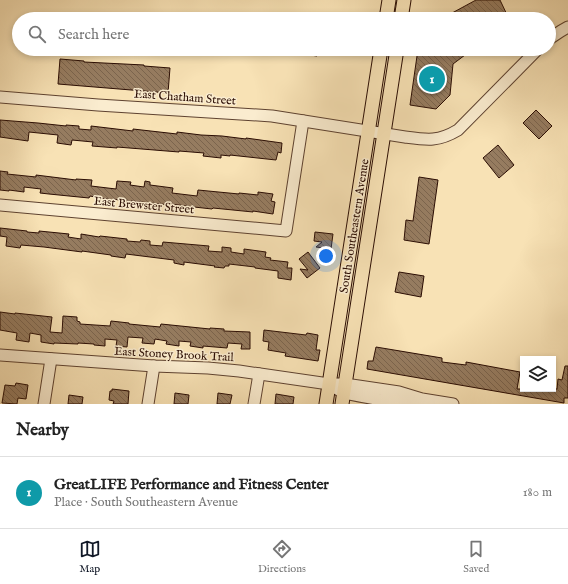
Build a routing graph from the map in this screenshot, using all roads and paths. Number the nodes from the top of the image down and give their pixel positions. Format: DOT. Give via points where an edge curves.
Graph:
graph roads {
  1 [pos="389,0"];
  2 [pos="404,0"];
  3 [pos="387,12"];
  4 [pos="403,12"];
  5 [pos="568,27"];
  6 [pos="556,34"];
  7 [pos="380,56"];
  8 [pos="396,56"];
  9 [pos="531,56"];
  10 [pos="0,97"];
  11 [pos="303,121"];
  12 [pos="368,131"];
  13 [pos="384,134"];
  14 [pos="0,205"];
  15 [pos="0,355"];
  16 [pos="51,359"];
  17 [pos="154,366"];
  18 [pos="259,374"];
  19 [pos="329,384"];
  20 [pos="344,394"];
  21 [pos="422,402"];
  22 [pos="44,404"];
  23 [pos="148,404"];
  24 [pos="254,404"];
  25 [pos="326,404"];
  26 [pos="453,404"];
  1 -- 3 [label="main road"];
  2 -- 4 [label="main road"];
  5 -- 6 [label="street"];
  7 -- 12 [label="main road, South Southeastern Avenue"];
  8 -- 13 [label="main road, South Southeastern Avenue"];
  9 -- 13 [label="street, East Chatham Street" via="458,130 448,136 426,140"];
  10 -- 11 [label="street, East Chatham Street" via="257,115"];
  11 -- 12 [label="street, East Chatham Street"];
  11 -- 14 [label="street, East Brewster Street" via="286,231"];
  12 -- 13 [label="street, East Chatham Street"];
  12 -- 19 [label="main road, South Southeastern Avenue"];
  13 -- 20 [label="main road, South Southeastern Avenue"];
  15 -- 16 [label="street, East Stoney Brook Trail"];
  16 -- 17 [label="street, East Stoney Brook Trail"];
  16 -- 22 [label="street"];
  17 -- 18 [label="street, East Stoney Brook Trail" via="208,368"];
  17 -- 23 [label="street"];
  18 -- 19 [label="street, East Stoney Brook Trail"];
  18 -- 24 [label="street"];
  19 -- 20 [label="street"];
  19 -- 25 [label="main road, South Southeastern Avenue"];
  20 -- 21 [label="street" via="397,402"];
  21 -- 26 [label="street"];
}
